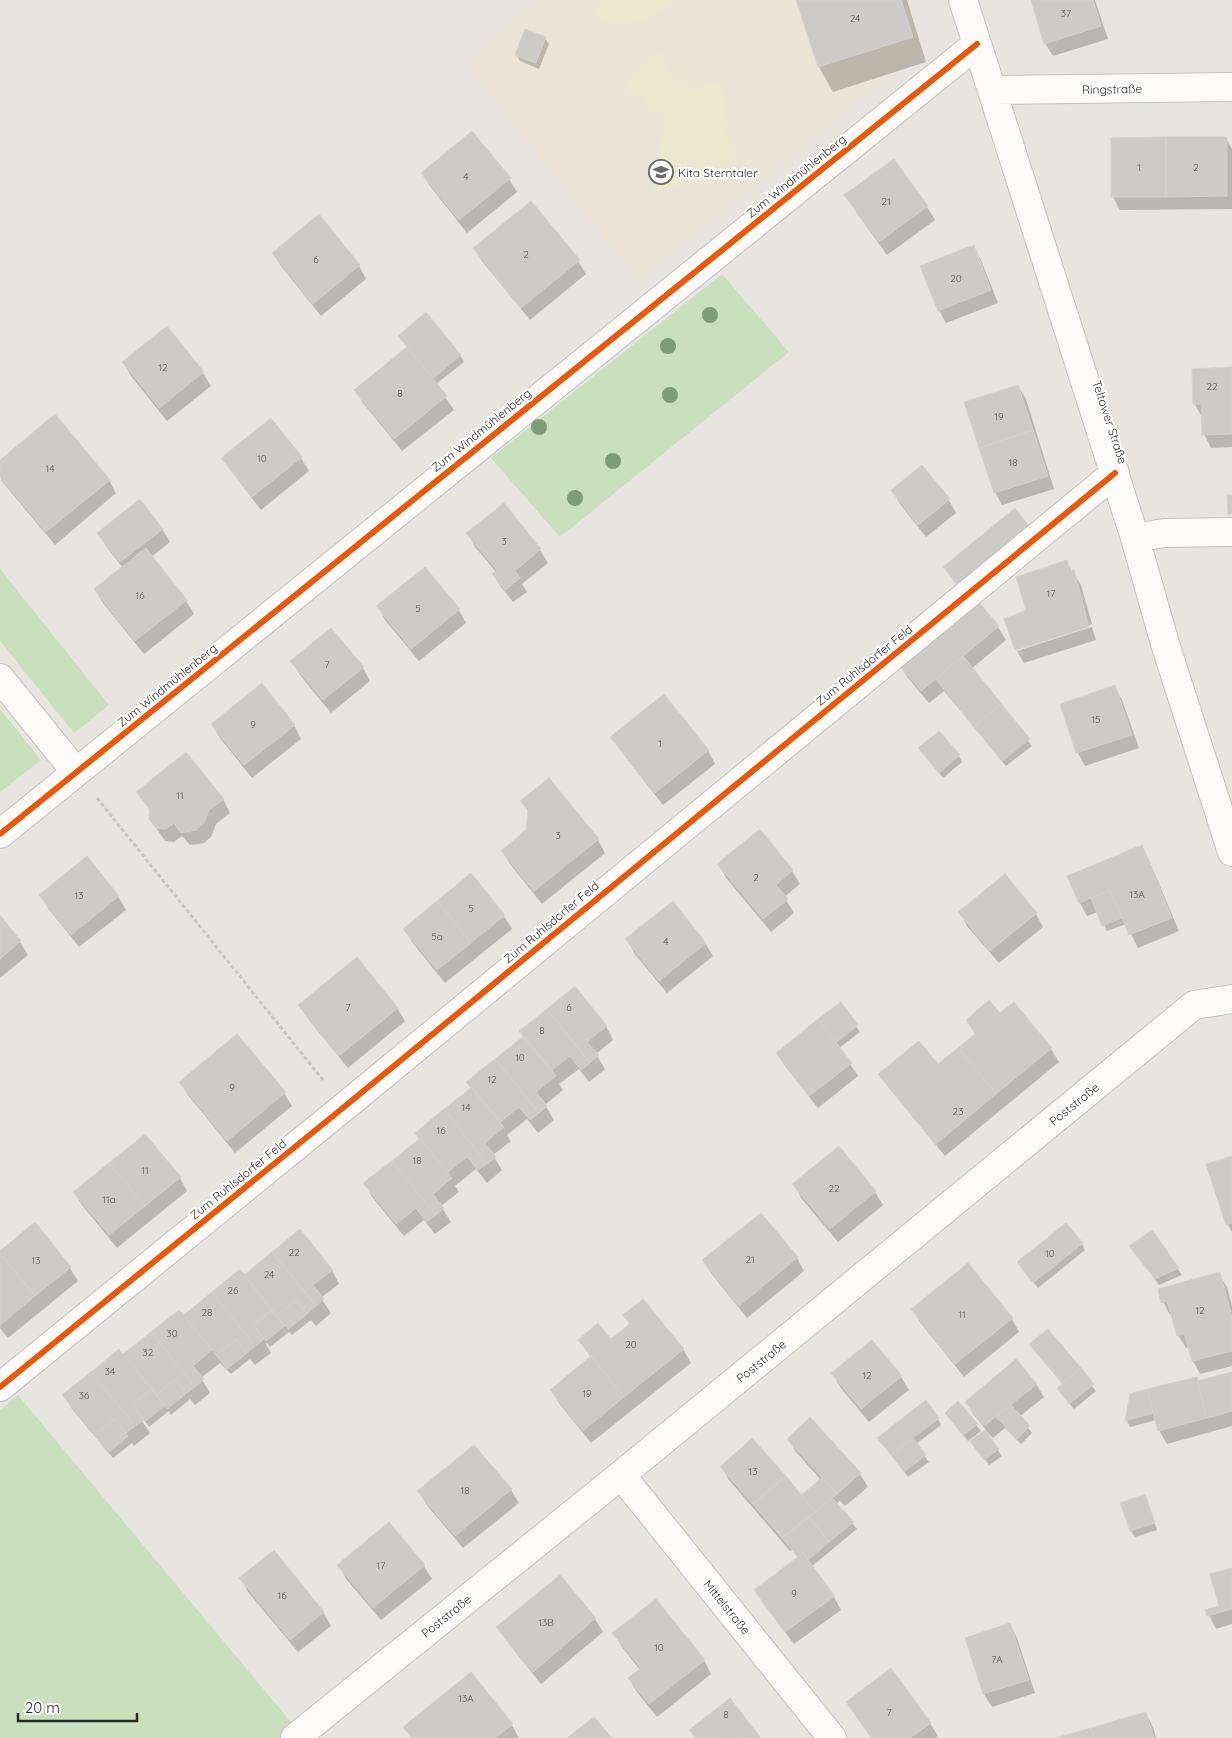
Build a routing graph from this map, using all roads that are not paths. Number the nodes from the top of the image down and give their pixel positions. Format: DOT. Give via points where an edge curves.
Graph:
graph roads {
  1 [pos="963,0"];
  2 [pos="977,44"];
  3 [pos="1232,87"];
  4 [pos="992,90"];
  5 [pos="1115,473"];
  6 [pos="1232,532"];
  7 [pos="1135,538"];
  8 [pos="0,678"];
  9 [pos="76,772"];
  10 [pos="0,834"];
  11 [pos="1232,852"];
  12 [pos="1232,999"];
  13 [pos="0,1387"];
  14 [pos="621,1475"];
  15 [pos="295,1738"];
  16 [pos="832,1738"];
  1 -- 2 [label="street, Teltower Straße"];
  2 -- 4 [label="street, Teltower Straße"];
  2 -- 9 [label="street, Zum Windmühlenberg"];
  3 -- 4 [label="street, Ringstraße"];
  4 -- 5 [label="street, Teltower Straße"];
  5 -- 7 [label="street, Teltower Straße"];
  5 -- 13 [label="street, Zum Ruhlsdorfer Feld"];
  6 -- 7 [label="street" via="1164,533"];
  7 -- 11 [label="street, Teltower Straße" via="1166,647"];
  8 -- 9 [label="street"];
  9 -- 10 [label="street, Zum Windmühlenberg"];
  12 -- 14 [label="street, Poststraße" via="1194,1005"];
  14 -- 15 [label="street, Poststraße"];
  14 -- 16 [label="street, Mittelstraße"];
}
